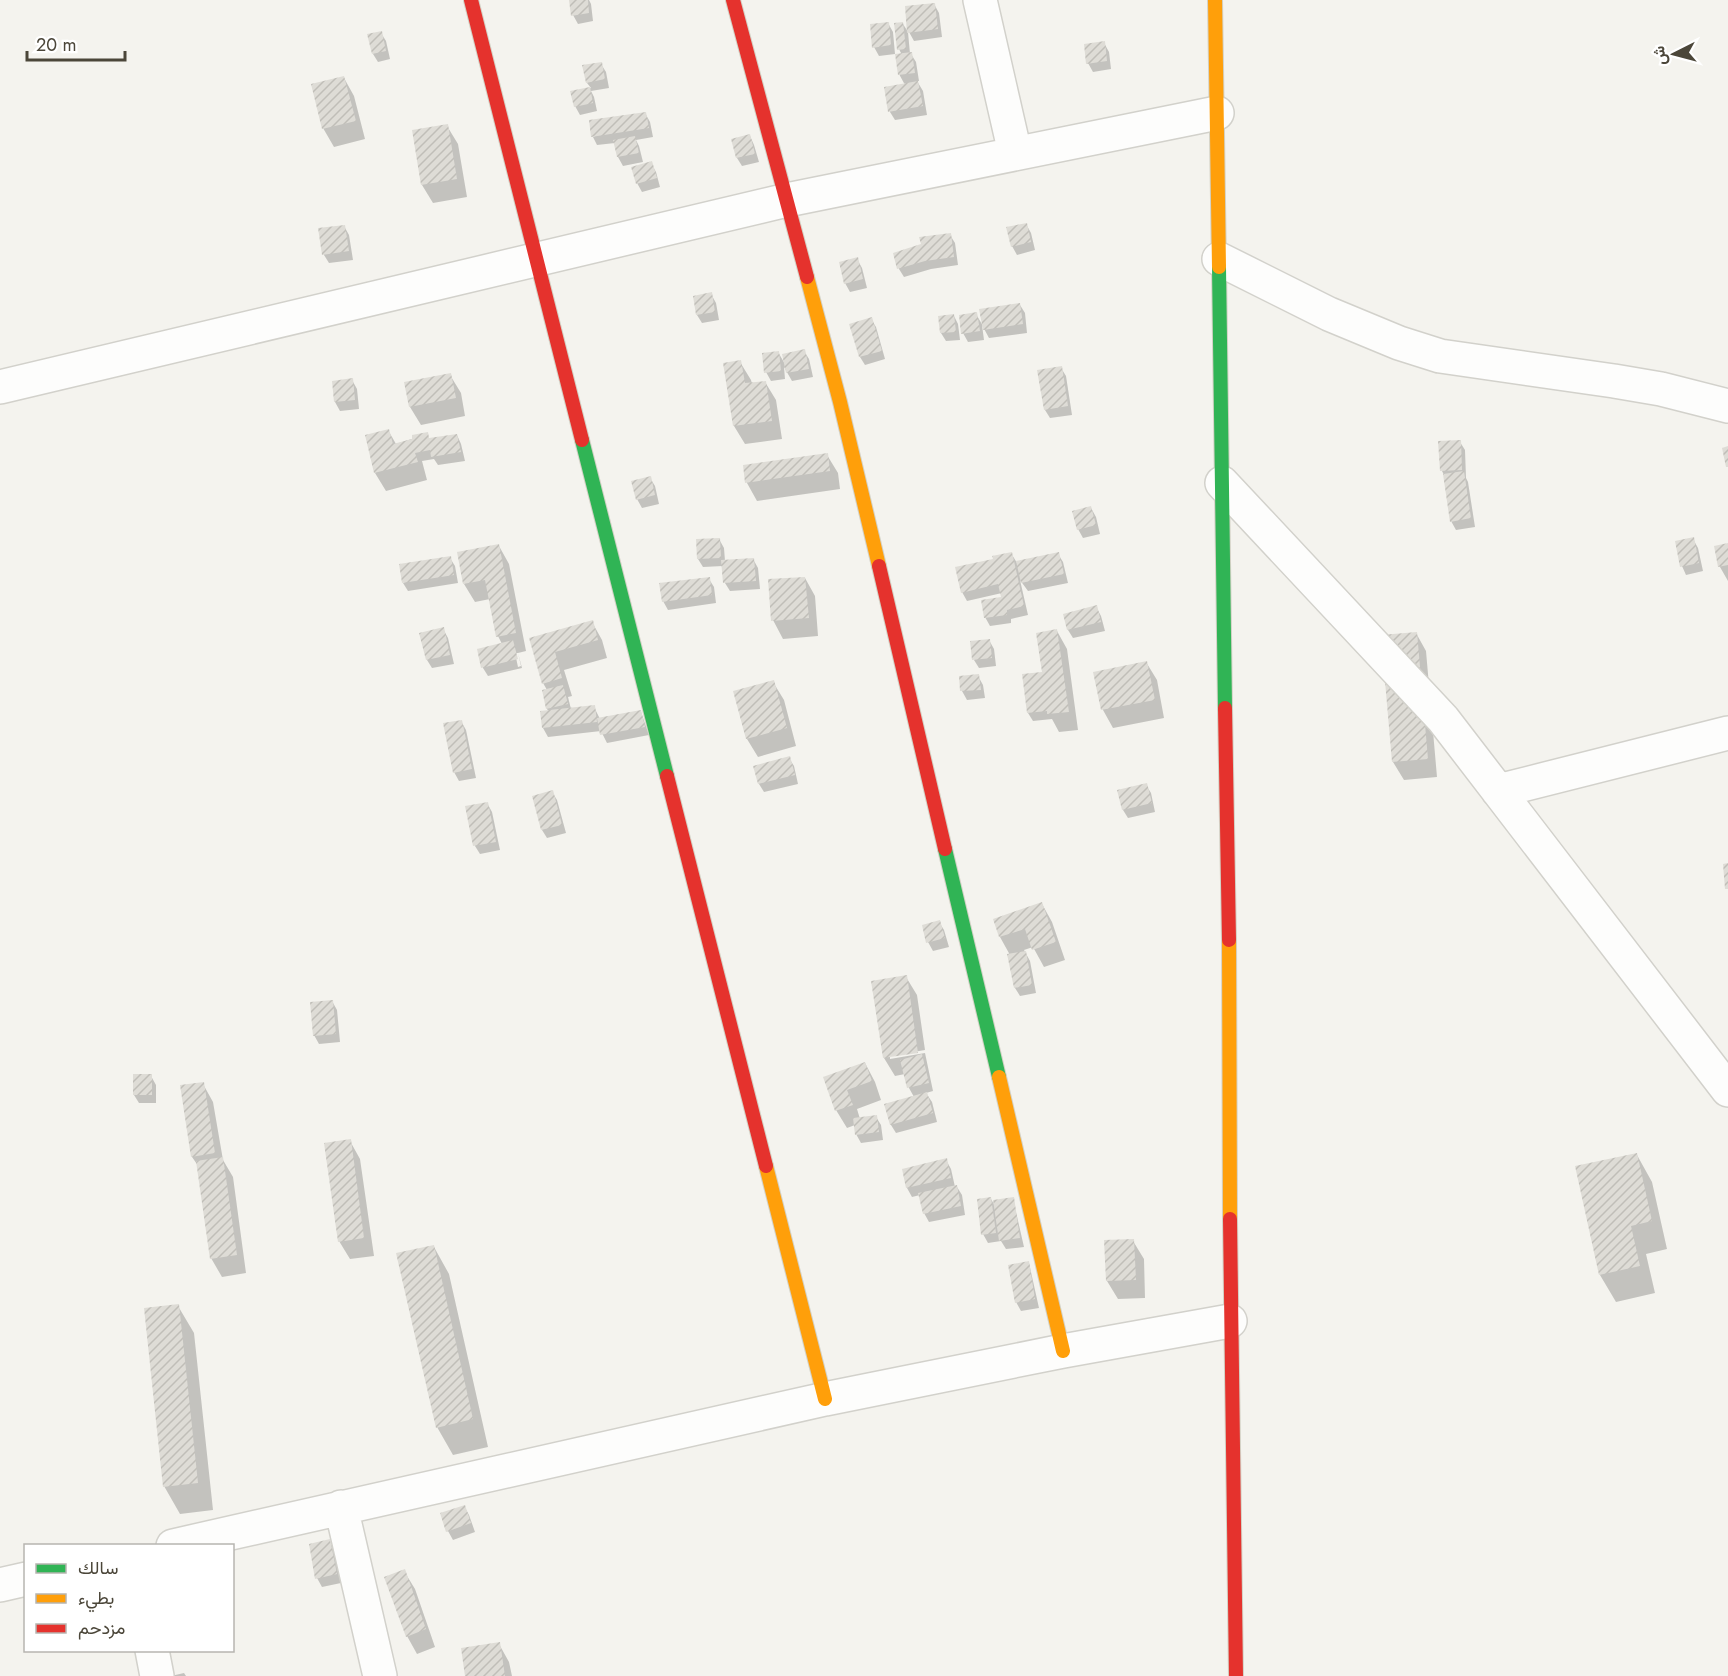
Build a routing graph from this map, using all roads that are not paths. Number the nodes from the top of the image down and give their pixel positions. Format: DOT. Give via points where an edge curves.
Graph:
graph roads {
  1 [pos="471,0"];
  2 [pos="734,0"];
  3 [pos="980,0"];
  4 [pos="1215,0"];
  5 [pos="1217,113"];
  6 [pos="1015,153"];
  7 [pos="787,200"];
  8 [pos="1219,258"];
  9 [pos="537,259"];
  10 [pos="0,387"];
  11 [pos="1728,406"];
  12 [pos="1222,483"];
  13 [pos="1728,733"];
  14 [pos="1498,791"];
  15 [pos="1728,1089"];
  16 [pos="1230,1321"];
  17 [pos="1063,1351"];
  18 [pos="825,1399"];
  19 [pos="341,1507"];
  20 [pos="177,1544"];
  21 [pos="24,1579"];
  22 [pos="0,1585"];
  23 [pos="152,1652"];
  24 [pos="157,1676"];
  25 [pos="380,1676"];
  26 [pos="1236,1676"];
  1 -- 9 [label="street"];
  2 -- 7 [label="street"];
  3 -- 6 [label="street"];
  4 -- 5 [label="street"];
  5 -- 6 [label="street"];
  5 -- 8 [label="street"];
  6 -- 7 [label="street"];
  7 -- 9 [label="street"];
  7 -- 17 [label="street" via="840,402"];
  8 -- 11 [label="street" via="1329,314 1440,356 1614,381"];
  8 -- 12 [label="street"];
  9 -- 10 [label="street"];
  9 -- 18 [label="street"];
  12 -- 14 [label="street" via="1443,719"];
  12 -- 16 [label="street"];
  13 -- 14 [label="street"];
  14 -- 15 [label="street"];
  16 -- 17 [label="street"];
  16 -- 26 [label="street"];
  17 -- 18 [label="street"];
  18 -- 19 [label="street"];
  19 -- 20 [label="street"];
  19 -- 25 [label="street"];
  21 -- 22 [label="street"];
  23 -- 24 [label="street"];
}
